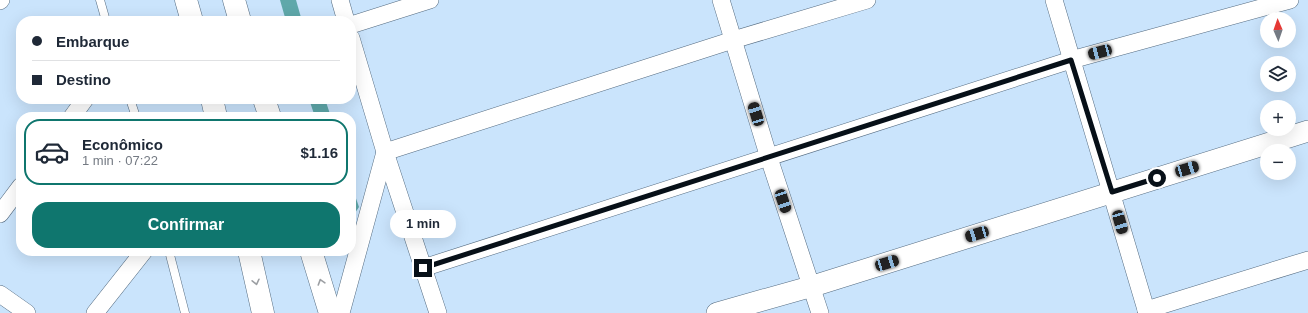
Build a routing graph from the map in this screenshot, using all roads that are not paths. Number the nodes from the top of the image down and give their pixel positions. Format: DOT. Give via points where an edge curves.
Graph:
graph roads {
  1 [pos="100,0"];
  2 [pos="186,0"];
  3 [pos="234,0"];
  4 [pos="340,0"];
  5 [pos="430,0"];
  6 [pos="721,0"];
  7 [pos="867,0"];
  8 [pos="1054,0"];
  9 [pos="1290,0"];
  10 [pos="105,16"];
  11 [pos="191,16"];
  12 [pos="239,16"];
  13 [pos="345,16"];
  14 [pos="356,23"];
  15 [pos="733,40"];
  16 [pos="356,55"];
  17 [pos="1071,60"];
  18 [pos="1308,131"];
  19 [pos="385,152"];
  20 [pos="769,158"];
  21 [pos="1112,192"];
  22 [pos="16,193"];
  23 [pos="0,214"];
  24 [pos="140,256"];
  25 [pos="170,256"];
  26 [pos="250,256"];
  27 [pos="313,256"];
  28 [pos="1308,260"];
  29 [pos="423,268"];
  30 [pos="812,286"];
  31 [pos="0,294"];
  32 [pos="1147,312"];
  33 [pos="27,313"];
  34 [pos="95,313"];
  35 [pos="185,313"];
  36 [pos="263,313"];
  37 [pos="330,313"];
  38 [pos="342,313"];
  39 [pos="438,313"];
  40 [pos="717,313"];
  41 [pos="820,313"];
  1 -- 10 [label="lane"];
  2 -- 11 [label="main road"];
  3 -- 12 [label="main road"];
  4 -- 13 [label="street"];
  5 -- 14 [label="street"];
  6 -- 15 [label="street"];
  7 -- 15 [label="street"];
  8 -- 17 [label="street"];
  9 -- 17 [label="street"];
  15 -- 19 [label="street"];
  15 -- 20 [label="street"];
  16 -- 19 [label="street"];
  17 -- 20 [label="street"];
  17 -- 21 [label="street"];
  18 -- 21 [label="street"];
  19 -- 29 [label="street"];
  19 -- 38 [label="street"];
  20 -- 29 [label="street"];
  20 -- 30 [label="street"];
  21 -- 30 [label="street"];
  21 -- 32 [label="street"];
  22 -- 23 [label="street"];
  24 -- 34 [label="street"];
  25 -- 35 [label="lane"];
  26 -- 36 [label="main road, one-way"];
  37 -- 27 [label="main road, one-way"];
  28 -- 32 [label="street"];
  29 -- 39 [label="street"];
  30 -- 40 [label="street"];
  30 -- 41 [label="street"];
  31 -- 33 [label="street"];
}
